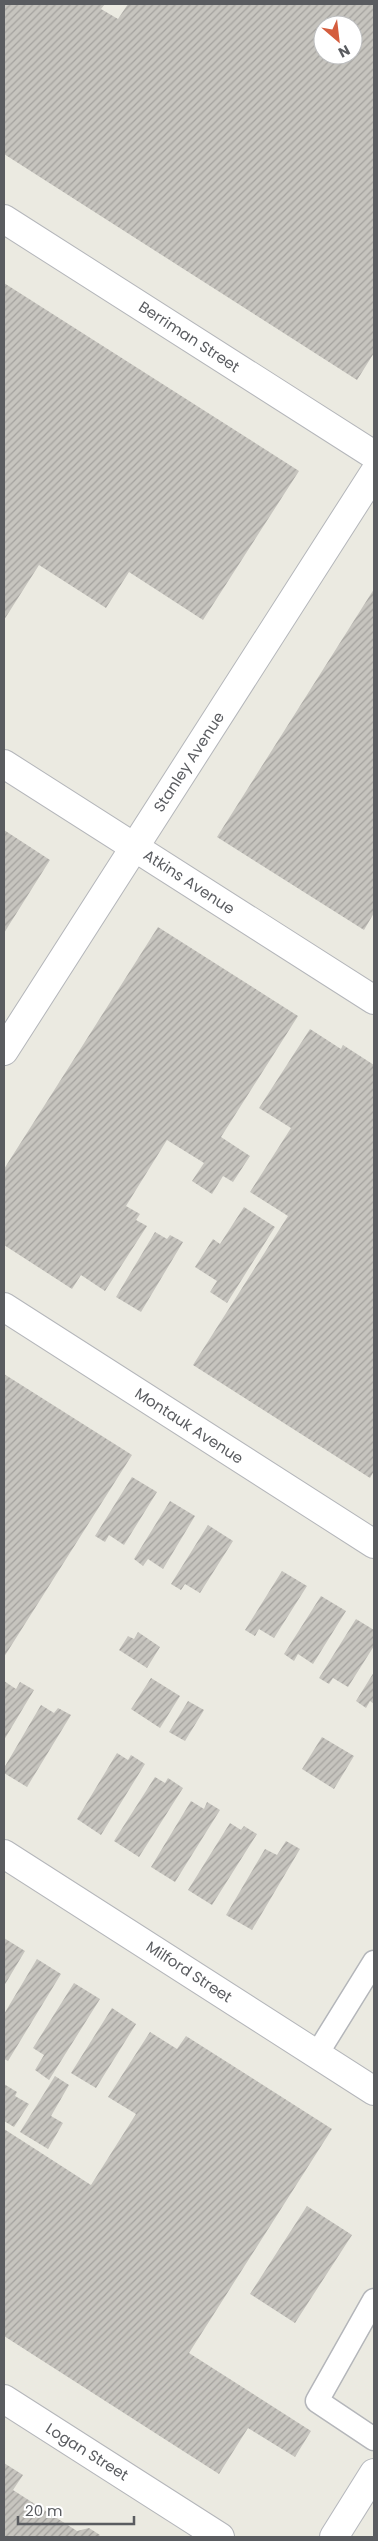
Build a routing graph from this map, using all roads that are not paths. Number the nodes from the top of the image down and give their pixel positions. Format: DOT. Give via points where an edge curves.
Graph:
graph roads {
  1 [pos="4,219"];
  2 [pos="374,455"];
  3 [pos="374,473"];
  4 [pos="4,764"];
  5 [pos="134,847"];
  6 [pos="374,1000"];
  7 [pos="4,1051"];
  8 [pos="4,1308"];
  9 [pos="374,1544"];
  10 [pos="4,1854"];
  11 [pos="374,1962"];
  12 [pos="317,2054"];
  13 [pos="374,2090"];
  14 [pos="374,2300"];
  15 [pos="4,2399"];
  16 [pos="374,2439"];
  17 [pos="374,2473"];
  18 [pos="220,2537"];
  19 [pos="334,2537"];
  1 -- 2 [label="street, Berriman Street"];
  3 -- 5 [label="street, Stanley Avenue"];
  4 -- 5 [label="street, Atkins Avenue"];
  5 -- 6 [label="street, Atkins Avenue"];
  5 -- 7 [label="street, Stanley Avenue"];
  8 -- 9 [label="street, Montauk Avenue"];
  10 -- 12 [label="street, Milford Street"];
  11 -- 12 [label="lane"];
  12 -- 13 [label="street, Milford Street"];
  14 -- 16 [label="lane" via="317,2401"];
  15 -- 18 [label="street, Logan Street"];
  17 -- 19 [label="street"];
}
